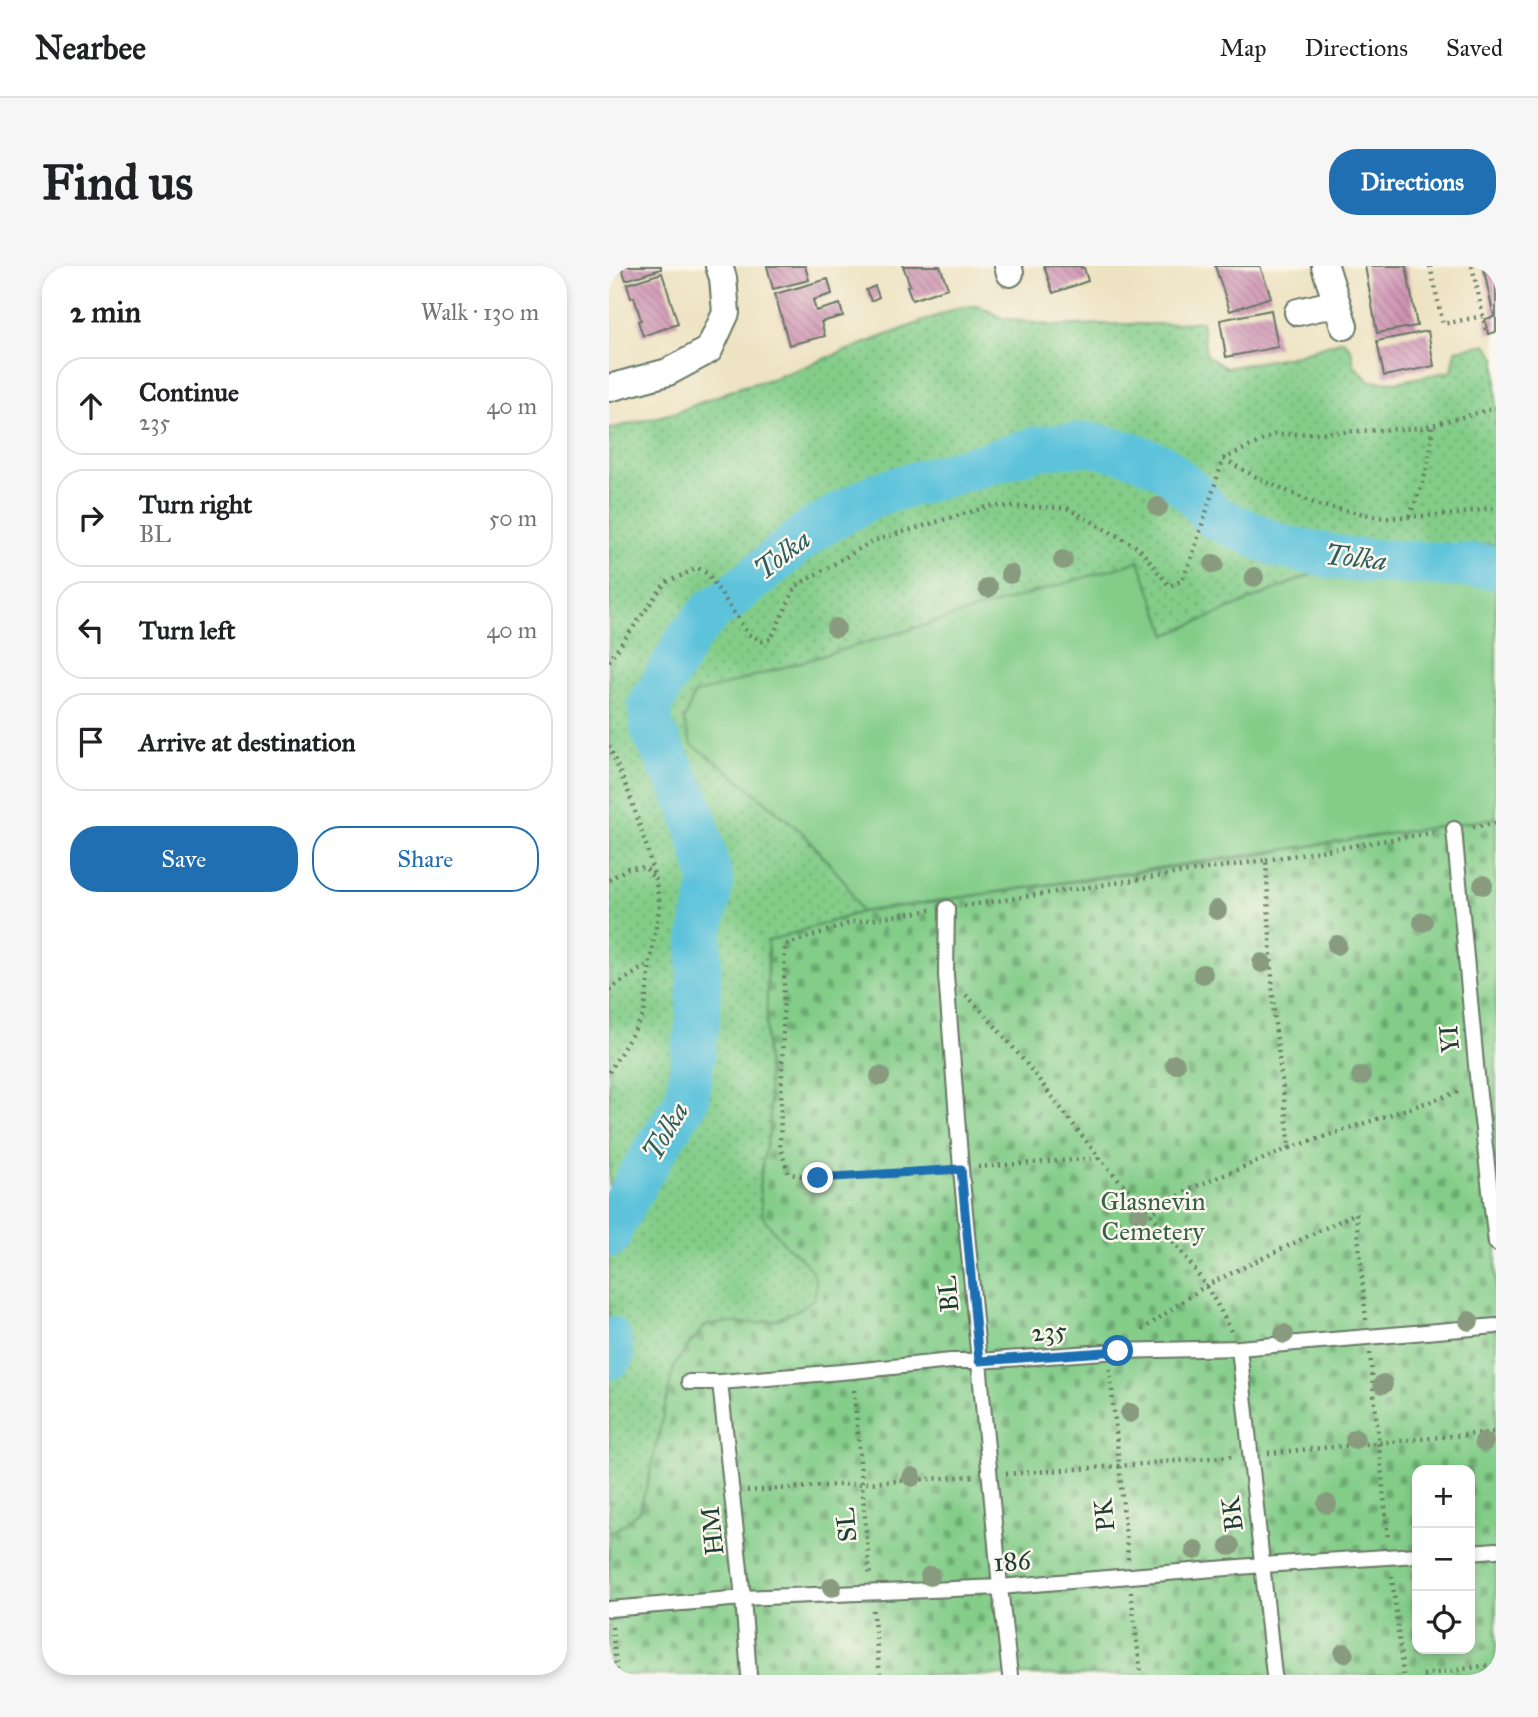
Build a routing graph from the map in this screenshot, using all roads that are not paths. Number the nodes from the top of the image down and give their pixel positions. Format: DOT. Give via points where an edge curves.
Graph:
graph roads {
  1 [pos="719,266"];
  2 [pos="1325,266"];
  3 [pos="1298,312"];
  4 [pos="609,388"];
  5 [pos="1454,829"];
  6 [pos="947,908"];
  7 [pos="1496,1243"];
  8 [pos="1496,1326"];
  9 [pos="1239,1348"];
  10 [pos="979,1361"];
  11 [pos="689,1382"];
  12 [pos="720,1382"];
  13 [pos="1496,1550"];
  14 [pos="1475,1552"];
  15 [pos="1412,1555"];
  16 [pos="1263,1565"];
  17 [pos="1000,1587"];
  18 [pos="743,1598"];
  19 [pos="610,1609"];
  20 [pos="749,1675"];
  21 [pos="1010,1675"];
  22 [pos="1275,1675"];
  1 -- 4 [label="street" via="726,313 709,350 668,372"];
  2 -- 3 [label="street" via="1341,314"];
  5 -- 7 [label="lane, YI"];
  6 -- 10 [label="lane, BL" via="946,975"];
  8 -- 9 [label="lane, 235"];
  9 -- 10 [label="lane, 235"];
  9 -- 16 [label="lane, BK"];
  10 -- 12 [label="lane, 235"];
  10 -- 17 [label="lane, BL"];
  11 -- 12 [label="lane, 235"];
  12 -- 18 [label="lane, HM"];
  13 -- 14 [label="lane"];
  15 -- 16 [label="lane, 186"];
  16 -- 17 [label="lane, 186"];
  16 -- 22 [label="lane, BK"];
  17 -- 18 [label="lane, 186"];
  17 -- 21 [label="lane, BL"];
  18 -- 19 [label="lane, 186"];
  18 -- 20 [label="lane, HM"];
}
